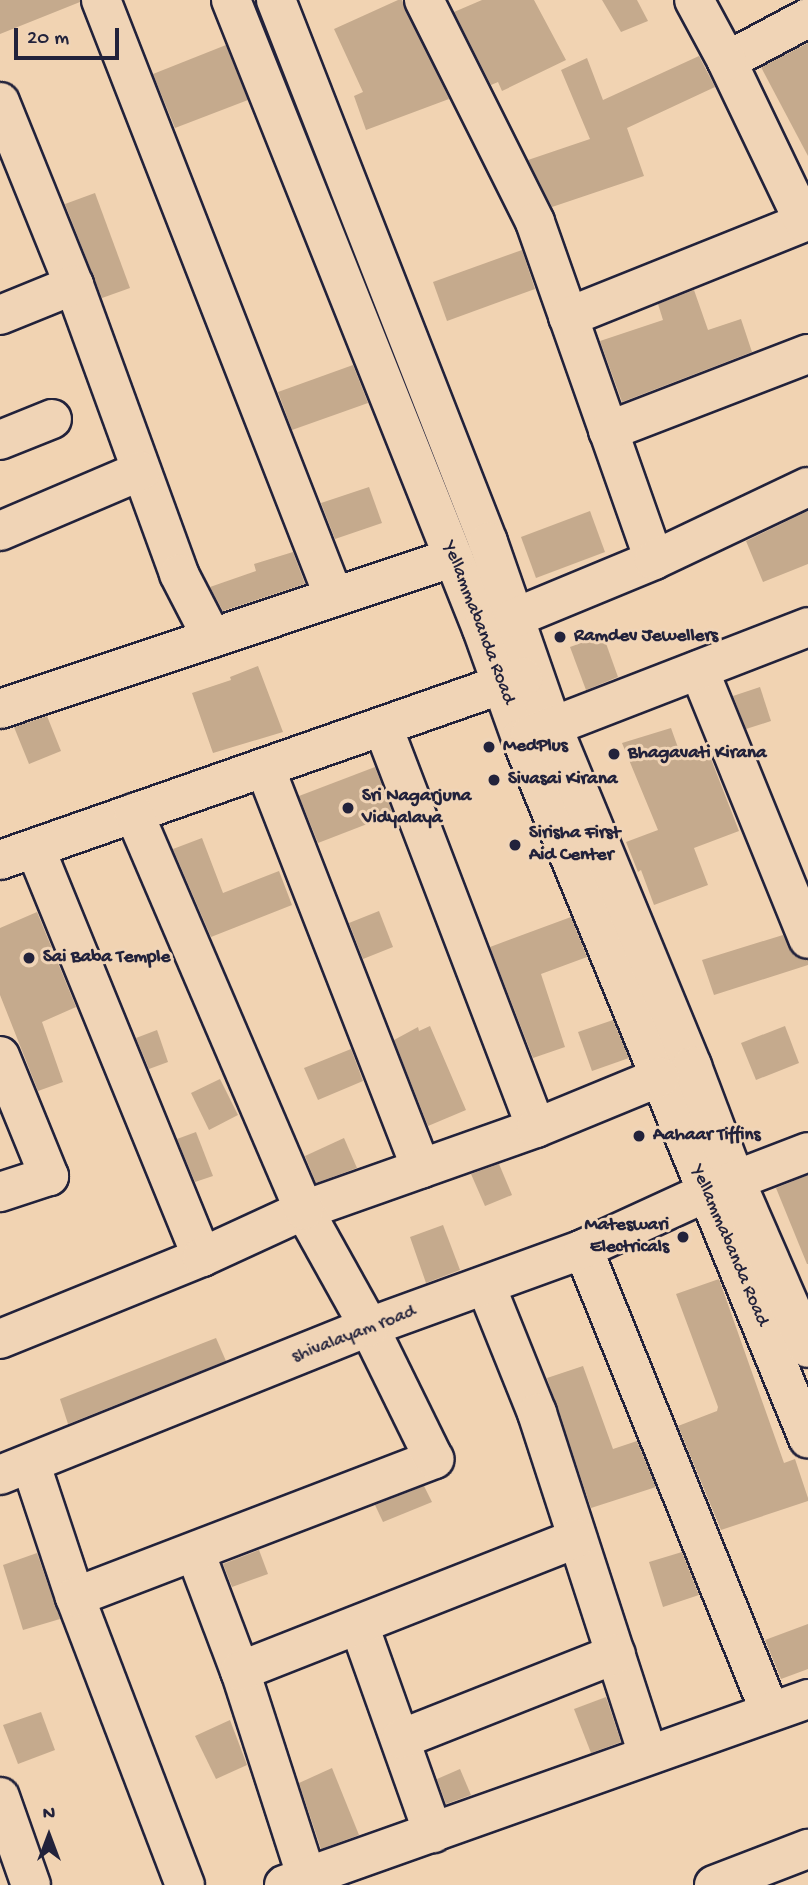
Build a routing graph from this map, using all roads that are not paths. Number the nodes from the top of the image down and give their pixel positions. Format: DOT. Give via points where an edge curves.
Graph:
graph roads {
  1 [pos="101,0"];
  2 [pos="231,0"];
  3 [pos="276,0"];
  4 [pos="424,0"];
  5 [pos="694,0"];
  6 [pos="808,18"];
  7 [pos="727,61"];
  8 [pos="0,102"];
  9 [pos="794,164"];
  10 [pos="806,227"];
  11 [pos="74,285"];
  12 [pos="0,314"];
  13 [pos="568,317"];
  14 [pos="808,354"];
  15 [pos="52,419"];
  16 [pos="608,431"];
  17 [pos="0,440"];
  18 [pos="141,471"];
  19 [pos="808,487"];
  20 [pos="0,531"];
  21 [pos="453,557"];
  22 [pos="654,560"];
  23 [pos="334,597"];
  24 [pos="514,618"];
  25 [pos="808,627"];
  26 [pos="212,638"];
  27 [pos="699,670"];
  28 [pos="518,678"];
  29 [pos="0,709"];
  30 [pos="383,727"];
  31 [pos="537,732"];
  32 [pos="265,768"];
  33 [pos="134,813"];
  34 [pos="17,854"];
  35 [pos="808,939"];
  36 [pos="0,1056"];
  37 [pos="660,1077"];
  38 [pos="536,1128"];
  39 [pos="808,1152"];
  40 [pos="421,1169"];
  41 [pos="721,1187"];
  42 [pos="0,1192"];
  43 [pos="304,1210"];
  44 [pos="583,1249"];
  45 [pos="202,1257"];
  46 [pos="486,1286"];
  47 [pos="798,1294"];
  48 [pos="369,1327"];
  49 [pos="0,1339"];
  50 [pos="808,1348"];
  51 [pos="808,1438"];
  52 [pos="15,1470"];
  53 [pos="577,1538"];
  54 [pos="195,1552"];
  55 [pos="75,1597"];
  56 [pos="359,1625"];
  57 [pos="616,1654"];
  58 [pos="240,1671"];
  59 [pos="808,1699"];
  60 [pos="770,1711"];
  61 [pos="401,1739"];
  62 [pos="648,1754"];
  63 [pos="0,1797"];
  64 [pos="433,1833"];
  65 [pos="808,1849"];
  66 [pos="296,1882"];
  67 [pos="31,1885"];
  68 [pos="185,1885"];
  69 [pos="714,1885"];
  1 -- 23 [label="street"];
  2 -- 21 [label="street, Yellammabanda Road"];
  3 -- 24 [label="street, Yellammabanda Road"];
  4 -- 13 [label="street" via="534,222"];
  5 -- 7 [label="street"];
  6 -- 7 [label="street"];
  7 -- 9 [label="street"];
  8 -- 11 [label="street"];
  9 -- 10 [label="street"];
  10 -- 13 [label="street"];
  11 -- 12 [label="street"];
  11 -- 18 [label="street"];
  13 -- 16 [label="street"];
  14 -- 16 [label="street"];
  15 -- 17 [label="street"];
  16 -- 22 [label="street"];
  18 -- 20 [label="street"];
  18 -- 26 [label="street" via="179,573"];
  19 -- 22 [label="street"];
  21 -- 23 [label="street"];
  21 -- 28 [label="street, Yellammabanda Road"];
  22 -- 24 [label="street"];
  23 -- 26 [label="street"];
  24 -- 28 [label="street, Yellammabanda Road"];
  25 -- 27 [label="street"];
  26 -- 29 [label="street"];
  27 -- 31 [label="street"];
  27 -- 35 [label="street"];
  28 -- 30 [label="street"];
  28 -- 31 [label="street, Yellammabanda Road"];
  30 -- 32 [label="street"];
  30 -- 38 [label="street"];
  31 -- 37 [label="street, Yellammabanda Road"];
  31 -- 41 [label="street, Yellammabanda Road" via="692,1066"];
  32 -- 33 [label="street"];
  32 -- 40 [label="street"];
  33 -- 34 [label="street"];
  33 -- 43 [label="street"];
  34 -- 45 [label="street"];
  36 -- 42 [label="street" via="49,1176"];
  37 -- 38 [label="street"];
  37 -- 41 [label="street, Yellammabanda Road"];
  38 -- 40 [label="street"];
  39 -- 41 [label="street, shivalayam road"];
  40 -- 43 [label="street"];
  41 -- 44 [label="street, shivalayam road"];
  41 -- 47 [label="street, Yellammabanda Road"];
  41 -- 51 [label="street, Yellammabanda Road"];
  43 -- 45 [label="street"];
  43 -- 48 [label="street"];
  44 -- 46 [label="street, shivalayam road"];
  44 -- 60 [label="street"];
  45 -- 49 [label="street"];
  46 -- 48 [label="street, shivalayam road"];
  46 -- 53 [label="street" via="537,1413"];
  47 -- 50 [label="street, Yellammabanda Road"];
  48 -- 52 [label="street, shivalayam road"];
  48 -- 54 [label="street" via="434,1459"];
  52 -- 55 [label="street"];
  53 -- 56 [label="street"];
  53 -- 57 [label="street"];
  54 -- 55 [label="street"];
  54 -- 58 [label="street"];
  55 -- 68 [label="street"];
  56 -- 58 [label="street"];
  56 -- 61 [label="street"];
  57 -- 61 [label="street"];
  57 -- 62 [label="street"];
  58 -- 66 [label="street"];
  59 -- 60 [label="street"];
  60 -- 62 [label="street"];
  61 -- 64 [label="street"];
  62 -- 64 [label="street"];
  63 -- 67 [label="street"];
  64 -- 66 [label="street"];
  65 -- 69 [label="street"];
}
